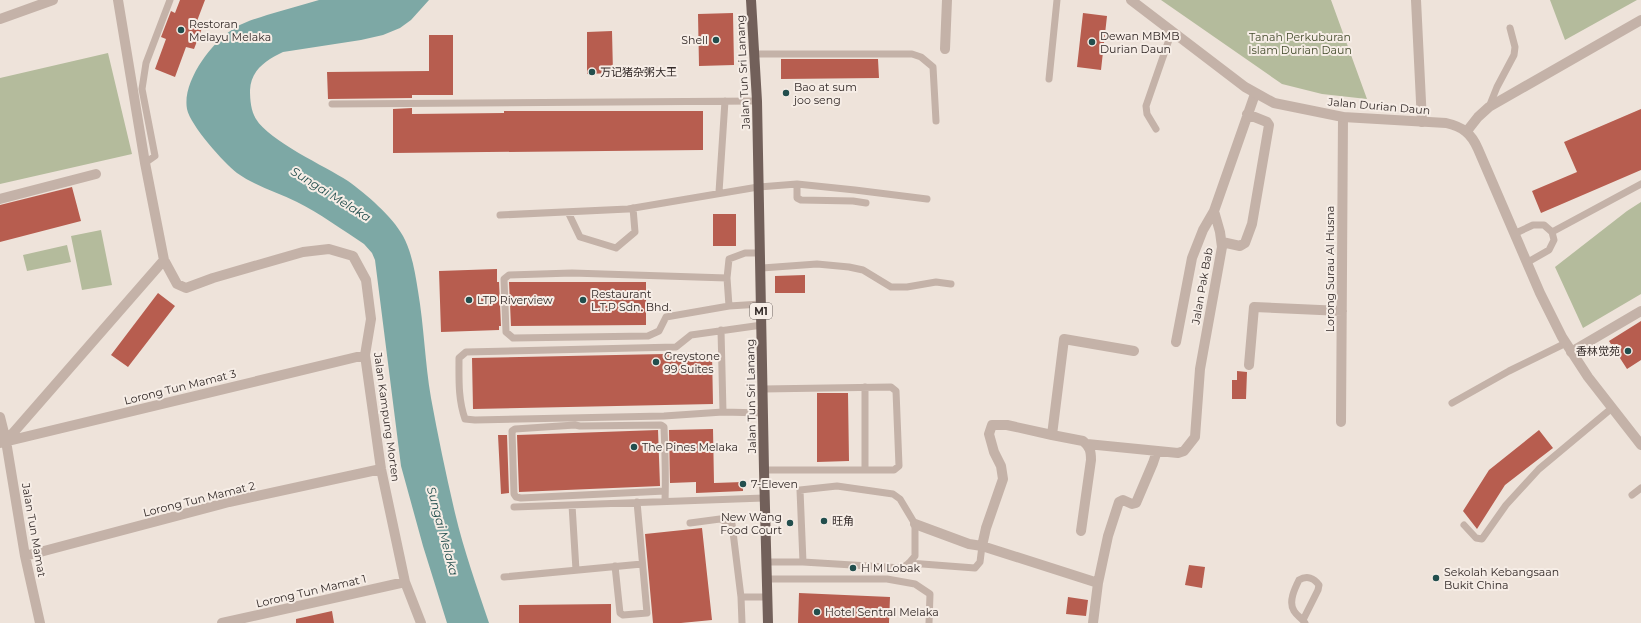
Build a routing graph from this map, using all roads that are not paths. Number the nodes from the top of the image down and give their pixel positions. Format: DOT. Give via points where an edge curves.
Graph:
graph roads {
  1 [pos="52,0"];
  2 [pos="118,0"];
  3 [pos="170,0"];
  4 [pos="752,0"];
  5 [pos="947,0"];
  6 [pos="1056,0"];
  7 [pos="1131,0"];
  8 [pos="1416,0"];
  9 [pos="0,19"];
  10 [pos="1641,20"];
  11 [pos="1510,28"];
  12 [pos="1172,31"];
  13 [pos="945,49"];
  14 [pos="754,54"];
  15 [pos="1050,79"];
  16 [pos="1255,94"];
  17 [pos="724,101"];
  18 [pos="757,101"];
  19 [pos="332,104"];
  20 [pos="1489,107"];
  21 [pos="1248,114"];
  22 [pos="1343,117"];
  23 [pos="936,121"];
  24 [pos="1422,122"];
  25 [pos="1156,129"];
  26 [pos="1467,130"];
  27 [pos="145,164"];
  28 [pos="96,174"];
  29 [pos="797,184"];
  30 [pos="1641,184"];
  31 [pos="758,187"];
  32 [pos="719,192"];
  33 [pos="0,199"];
  34 [pos="927,199"];
  35 [pos="866,203"];
  36 [pos="633,208"];
  37 [pos="568,212"];
  38 [pos="1214,212"];
  39 [pos="500,216"];
  40 [pos="1552,232"];
  41 [pos="1516,233"];
  42 [pos="1222,242"];
  43 [pos="760,253"];
  44 [pos="164,260"];
  45 [pos="1528,262"];
  46 [pos="761,268"];
  47 [pos="727,278"];
  48 [pos="951,284"];
  49 [pos="761,304"];
  50 [pos="729,306"];
  51 [pos="1342,311"];
  52 [pos="1641,311"];
  53 [pos="762,325"];
  54 [pos="721,330"];
  55 [pos="1176,342"];
  56 [pos="1566,343"];
  57 [pos="1134,351"];
  58 [pos="1571,352"];
  59 [pos="365,354"];
  60 [pos="1249,366"];
  61 [pos="865,388"];
  62 [pos="763,389"];
  63 [pos="1452,403"];
  64 [pos="1612,408"];
  65 [pos="722,412"];
  66 [pos="764,413"];
  67 [pos="0,417"];
  68 [pos="1342,422"];
  69 [pos="1052,436"];
  70 [pos="3,442"];
  71 [pos="1087,444"];
  72 [pos="1641,445"];
  73 [pos="1157,451"];
  74 [pos="381,469"];
  75 [pos="764,470"];
  76 [pos="865,470"];
  77 [pos="1641,488"];
  78 [pos="665,491"];
  79 [pos="1632,495"];
  80 [pos="764,498"];
  81 [pos="665,501"];
  82 [pos="637,502"];
  83 [pos="572,504"];
  84 [pos="514,507"];
  85 [pos="690,523"];
  86 [pos="915,524"];
  87 [pos="1464,525"];
  88 [pos="1081,531"];
  89 [pos="982,546"];
  90 [pos="25,556"];
  91 [pos="767,562"];
  92 [pos="803,562"];
  93 [pos="909,563"];
  94 [pos="642,564"];
  95 [pos="615,566"];
  96 [pos="576,570"];
  97 [pos="504,577"];
  98 [pos="767,579"];
  99 [pos="405,582"];
  100 [pos="1098,583"];
  101 [pos="741,597"];
  102 [pos="768,597"];
  103 [pos="1304,622"];
  104 [pos="40,623"];
  105 [pos="222,623"];
  106 [pos="421,623"];
  107 [pos="742,623"];
  108 [pos="768,623"];
  109 [pos="929,623"];
  110 [pos="1093,623"];
  1 -- 9 [label="street"];
  2 -- 27 [label="street, Jalan Kampung Morten"];
  3 -- 27 [label="lane" via="146,63 142,89 155,156"];
  4 -- 14 [label="main road, Jalan Tun Sri Lanang / M1"];
  5 -- 13 [label="street"];
  6 -- 15 [label="lane"];
  7 -- 12 [label="street, Jalan Durian Daun"];
  8 -- 24 [label="street"];
  10 -- 20 [label="street"];
  11 -- 20 [label="lane" via="1515,47 1514,54"];
  12 -- 16 [label="street, Jalan Durian Daun"];
  12 -- 25 [label="lane" via="1146,106 1147,114"];
  14 -- 18 [label="main road, Jalan Tun Sri Lanang / M1"];
  14 -- 23 [label="lane" via="912,54 921,57 933,67"];
  16 -- 21 [label="street"];
  16 -- 22 [label="street, Jalan Durian Daun" via="1274,103"];
  17 -- 18 [label="lane"];
  17 -- 19 [label="lane"];
  17 -- 32 [label="lane"];
  18 -- 31 [label="main road, Jalan Tun Sri Lanang / M1"];
  20 -- 26 [label="street"];
  21 -- 38 [label="street"];
  21 -- 42 [label="street" via="1269,125 1252,224 1245,243 1240,246"];
  22 -- 24 [label="street, Jalan Durian Daun"];
  22 -- 51 [label="street, Lorong Surau Al Husna"];
  24 -- 26 [label="street, Jalan Durian Daun" via="1446,123"];
  26 -- 41 [label="street" via="1474,140"];
  27 -- 44 [label="street, Jalan Kampung Morten"];
  28 -- 33 [label="street"];
  29 -- 31 [label="lane"];
  29 -- 34 [label="lane"];
  29 -- 35 [label="lane" via="797,198 801,200"];
  30 -- 40 [label="lane"];
  31 -- 32 [label="lane"];
  31 -- 43 [label="main road, Jalan Tun Sri Lanang / M1"];
  32 -- 36 [label="lane"];
  36 -- 37 [label="lane"];
  36 -- 37 [label="lane" via="635,232 616,248 580,237"];
  37 -- 39 [label="lane"];
  38 -- 42 [label="street, Jalan Pak Bab"];
  38 -- 55 [label="street" via="1203,230 1192,258"];
  40 -- 41 [label="lane" via="1544,225 1533,225"];
  40 -- 45 [label="lane" via="1554,240 1549,250"];
  41 -- 45 [label="street"];
  42 -- 73 [label="street, Jalan Pak Bab" via="1200,369 1195,438 1184,451"];
  43 -- 46 [label="main road, Jalan Tun Sri Lanang / M1"];
  43 -- 47 [label="lane" via="745,253 729,258"];
  44 -- 59 [label="street, Jalan Kampung Morten" via="177,284 186,288 303,252 329,249 354,256 366,280 371,319"];
  44 -- 70 [label="street"];
  45 -- 56 [label="street" via="1540,293"];
  46 -- 48 [label="lane" via="817,264 863,270 891,287 936,282"];
  46 -- 49 [label="main road, Jalan Tun Sri Lanang / M1"];
  47 -- 50 [label="lane"];
  47 -- 50 [label="lane" via="572,273 509,275 504,279 506,332 513,338 648,336 659,330 666,317"];
  49 -- 50 [label="lane"];
  49 -- 53 [label="main road, Jalan Tun Sri Lanang / M1"];
  51 -- 60 [label="street" via="1254,307"];
  51 -- 68 [label="street, Lorong Surau Al Husna"];
  52 -- 58 [label="street"];
  53 -- 54 [label="lane"];
  53 -- 62 [label="main road, Jalan Tun Sri Lanang / M1"];
  54 -- 65 [label="lane"];
  54 -- 65 [label="lane" via="691,336 676,347 466,352 460,358 459,384 465,419 664,416"];
  56 -- 58 [label="street"];
  56 -- 63 [label="lane"];
  57 -- 69 [label="street" via="1064,340"];
  58 -- 64 [label="street"];
  59 -- 70 [label="street, Lorong Tun Mamat 3"];
  59 -- 74 [label="street, Jalan Kampung Morten"];
  61 -- 62 [label="lane"];
  61 -- 76 [label="lane"];
  61 -- 76 [label="lane" via="891,387 896,391 899,466 894,470"];
  62 -- 66 [label="main road, Jalan Tun Sri Lanang / M1"];
  64 -- 72 [label="street"];
  64 -- 87 [label="lane" via="1540,469 1506,504 1482,539 1476,538"];
  65 -- 66 [label="lane"];
  66 -- 75 [label="main road, Jalan Tun Sri Lanang / M1"];
  67 -- 70 [label="street, Jalan Tun Mamat"];
  69 -- 71 [label="street, Jalan Pak Bab" via="1083,441"];
  69 -- 89 [label="street, Jalan Pak Bab" via="1007,425 992,425 989,434 1003,478"];
  70 -- 90 [label="street, Jalan Tun Mamat"];
  71 -- 73 [label="street, Jalan Pak Bab"];
  71 -- 88 [label="street" via="1091,460"];
  73 -- 100 [label="street" via="1136,503 1122,500 1119,502 1108,536"];
  74 -- 90 [label="street, Lorong Tun Mamat 2" via="229,502"];
  74 -- 99 [label="street, Jalan Kampung Morten"];
  75 -- 76 [label="lane"];
  75 -- 80 [label="main road, Jalan Tun Sri Lanang / M1"];
  77 -- 79 [label="lane"];
  78 -- 78 [label="lane" via="664,427 661,425 575,425 512,430 516,497"];
  78 -- 81 [label="lane"];
  80 -- 81 [label="lane"];
  80 -- 91 [label="main road, Jalan Tun Sri Lanang / M1"];
  81 -- 82 [label="lane"];
  82 -- 83 [label="lane"];
  82 -- 94 [label="lane"];
  83 -- 84 [label="lane"];
  83 -- 96 [label="lane"];
  85 -- 101 [label="lane" via="720,519 732,524"];
  86 -- 89 [label="street" via="969,544"];
  86 -- 92 [label="lane" via="900,499 893,494 837,486 800,490"];
  86 -- 93 [label="lane" via="915,556"];
  89 -- 93 [label="lane" via="980,562 975,568"];
  89 -- 100 [label="street"];
  90 -- 104 [label="street, Jalan Tun Mamat"];
  91 -- 92 [label="lane"];
  91 -- 98 [label="main road, Jalan Tun Sri Lanang / M1"];
  92 -- 93 [label="lane" via="902,568"];
  94 -- 95 [label="lane"];
  94 -- 95 [label="lane" via="647,613 623,615 620,613"];
  95 -- 96 [label="lane"];
  96 -- 97 [label="lane"];
  98 -- 102 [label="main road, Jalan Tun Sri Lanang / M1"];
  98 -- 109 [label="lane" via="887,578 914,584 930,594"];
  99 -- 105 [label="street, Lorong Tun Mamat 1"];
  99 -- 106 [label="street, Jalan Kampung Morten"];
  100 -- 110 [label="street"];
  101 -- 102 [label="lane"];
  101 -- 107 [label="lane"];
  102 -- 108 [label="main road, Jalan Tun Sri Lanang / M1"];
  103 -- 103 [label="lane" via="1318,590 1319,585 1313,578 1299,580 1292,600 1294,612"];
}
